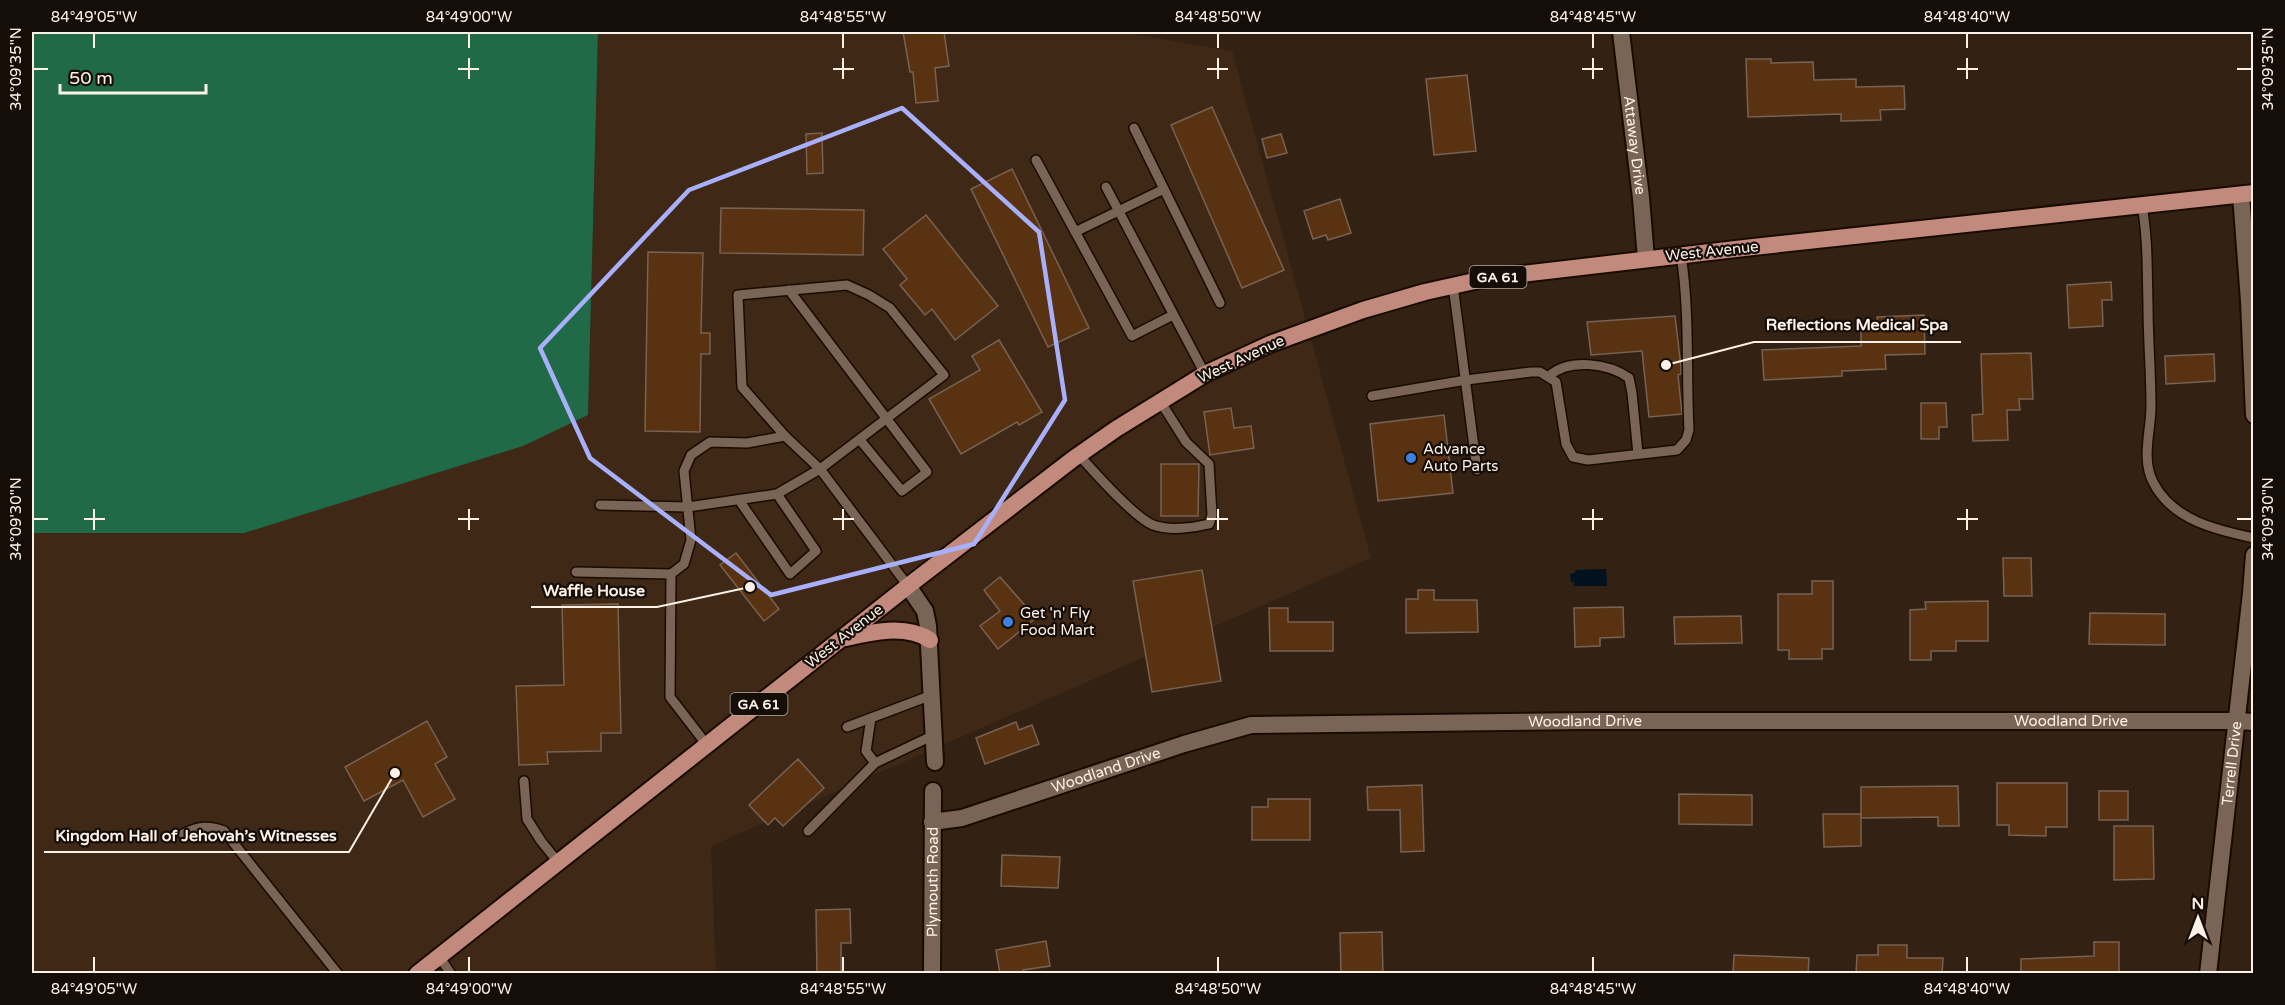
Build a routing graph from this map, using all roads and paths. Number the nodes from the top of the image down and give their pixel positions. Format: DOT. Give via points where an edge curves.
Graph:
graph roads {
  1 [pos="1621,32"];
  2 [pos="1134,128"];
  3 [pos="1036,160"];
  4 [pos="1106,188"];
  5 [pos="1164,189"];
  6 [pos="2247,194"];
  7 [pos="2142,205"];
  8 [pos="1119,212"];
  9 [pos="1075,232"];
  10 [pos="1681,255"];
  11 [pos="1646,259"];
  12 [pos="1453,285"];
  13 [pos="789,290"];
  14 [pos="1220,303"];
  15 [pos="1173,315"];
  16 [pos="1205,374"];
  17 [pos="1549,376"];
  18 [pos="1466,380"];
  19 [pos="1372,396"];
  20 [pos="1160,401"];
  21 [pos="2253,415"];
  22 [pos="886,420"];
  23 [pos="785,436"];
  24 [pos="860,440"];
  25 [pos="1638,453"];
  26 [pos="1078,455"];
  27 [pos="820,469"];
  28 [pos="1477,470"];
  29 [pos="777,494"];
  30 [pos="739,500"];
  31 [pos="600,505"];
  32 [pos="688,507"];
  33 [pos="2253,538"];
  34 [pos="2253,555"];
  35 [pos="576,572"];
  36 [pos="671,574"];
  37 [pos="908,586"];
  38 [pos="842,639"];
  39 [pos="930,640"];
  40 [pos="932,695"];
  41 [pos="871,718"];
  42 [pos="2235,720"];
  43 [pos="2253,722"];
  44 [pos="847,727"];
  45 [pos="934,735"];
  46 [pos="707,745"];
  47 [pos="935,762"];
  48 [pos="875,763"];
  49 [pos="524,781"];
  50 [pos="933,791"];
  51 [pos="932,822"];
  52 [pos="808,831"];
  53 [pos="183,834"];
  54 [pos="558,862"];
  55 [pos="439,956"];
  56 [pos="338,974"];
  57 [pos="417,974"];
  58 [pos="451,974"];
  59 [pos="932,974"];
  60 [pos="2208,974"];
  1 -- 11 [label="street, Attaway Drive"];
  2 -- 5 [label="lane"];
  3 -- 9 [label="lane"];
  4 -- 8 [label="lane"];
  5 -- 8 [label="lane"];
  5 -- 14 [label="lane"];
  6 -- 7 [label="main road, West Avenue / GA 61"];
  6 -- 21 [label="street"];
  7 -- 10 [label="main road, West Avenue / GA 61"];
  7 -- 33 [label="lane" via="2148,268 2149,472 2163,496 2186,517"];
  8 -- 9 [label="lane"];
  8 -- 15 [label="lane"];
  9 -- 15 [label="lane" via="1132,336"];
  10 -- 11 [label="main road, West Avenue / GA 61"];
  10 -- 25 [label="lane" via="1688,312 1689,429 1677,450"];
  11 -- 12 [label="main road, West Avenue / GA 61"];
  12 -- 16 [label="main road, West Avenue / GA 61" via="1314,326"];
  12 -- 18 [label="lane"];
  13 -- 22 [label="lane"];
  13 -- 22 [label="lane" via="847,285 869,295 890,308 945,375"];
  13 -- 23 [label="lane" via="738,295 742,387"];
  15 -- 16 [label="lane"];
  16 -- 20 [label="main road, West Avenue / GA 61"];
  17 -- 18 [label="lane" via="1531,372"];
  17 -- 25 [label="lane" via="1556,382 1566,444 1573,457 1588,460"];
  17 -- 25 [label="lane" via="1563,366 1573,365 1619,371 1629,378"];
  18 -- 19 [label="lane"];
  18 -- 28 [label="lane"];
  20 -- 26 [label="main road, West Avenue / GA 61"];
  20 -- 26 [label="lane" via="1186,442 1209,464 1209,524 1163,528 1152,525"];
  22 -- 24 [label="lane"];
  22 -- 24 [label="lane" via="927,472 902,491"];
  23 -- 27 [label="lane"];
  23 -- 32 [label="lane" via="747,443 710,442 691,455 684,471"];
  24 -- 27 [label="lane"];
  26 -- 37 [label="main road, West Avenue / GA 61"];
  27 -- 29 [label="lane"];
  27 -- 37 [label="lane"];
  29 -- 30 [label="lane"];
  29 -- 30 [label="lane" via="816,552 790,574"];
  30 -- 32 [label="lane"];
  31 -- 32 [label="lane"];
  32 -- 36 [label="lane" via="691,540 684,564"];
  34 -- 42 [label="street, Terrell Drive" via="2252,593"];
  35 -- 36 [label="lane"];
  36 -- 46 [label="lane" via="670,697"];
  37 -- 38 [label="main road, West Avenue / GA 61"];
  37 -- 39 [label="street" via="925,611"];
  38 -- 39 [label="main road" via="899,631"];
  38 -- 46 [label="main road, West Avenue / GA 61"];
  39 -- 40 [label="street"];
  40 -- 41 [label="lane"];
  40 -- 45 [label="street"];
  41 -- 44 [label="lane"];
  41 -- 48 [label="lane" via="866,751"];
  42 -- 43 [label="street, Woodland Drive"];
  42 -- 51 [label="street, Woodland Drive" via="1251,725 962,818"];
  42 -- 60 [label="street, Terrell Drive"];
  45 -- 47 [label="street"];
  45 -- 48 [label="lane"];
  46 -- 54 [label="main road, West Avenue / GA 61"];
  48 -- 52 [label="lane"];
  49 -- 54 [label="lane" via="527,819"];
  50 -- 51 [label="street, Plymouth Road"];
  51 -- 59 [label="street, Plymouth Road"];
  53 -- 56 [label="lane" via="202,827 224,831"];
  54 -- 55 [label="main road, West Avenue / GA 61"];
  55 -- 57 [label="main road, West Avenue / GA 61"];
  55 -- 58 [label="lane"];
}
